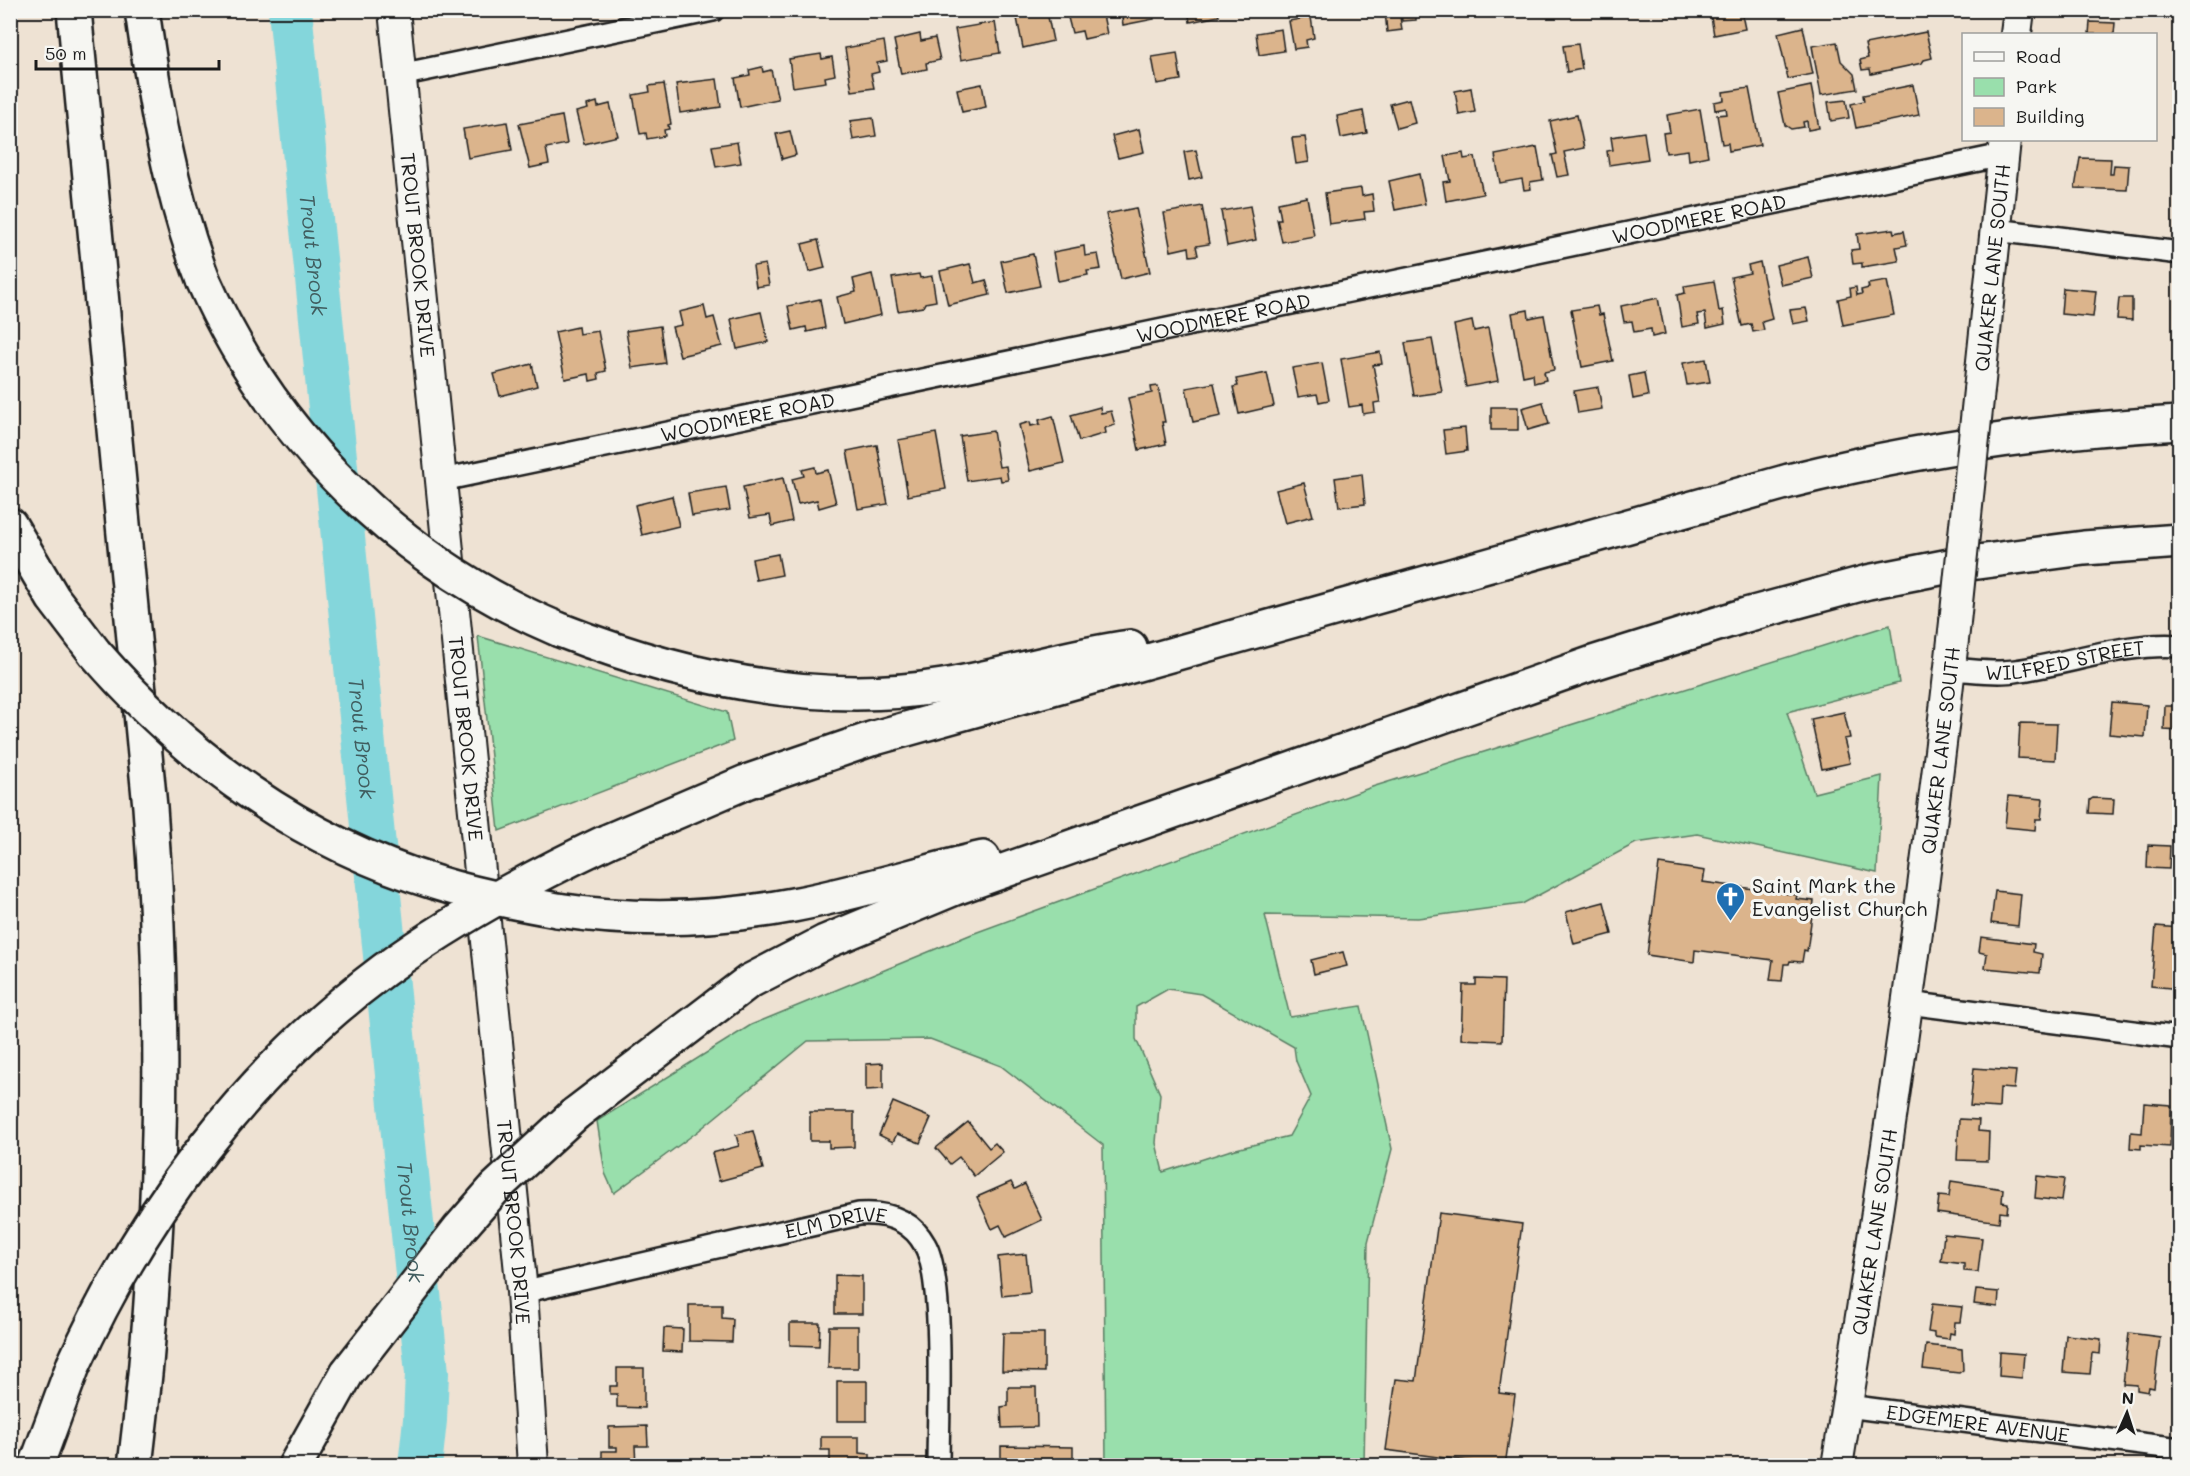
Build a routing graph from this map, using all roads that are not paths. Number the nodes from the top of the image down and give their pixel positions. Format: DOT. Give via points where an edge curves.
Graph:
graph roads {
  1 [pos="74,10"];
  2 [pos="142,10"];
  3 [pos="394,10"];
  4 [pos="713,10"];
  5 [pos="2019,10"];
  6 [pos="2016,33"];
  7 [pos="400,75"];
  8 [pos="2004,147"];
  9 [pos="1996,231"];
  10 [pos="2180,253"];
  11 [pos="2180,423"];
  12 [pos="442,480"];
  13 [pos="10,525"];
  14 [pos="2180,541"];
  15 [pos="1225,639"];
  16 [pos="2180,646"];
  17 [pos="1950,669"];
  18 [pos="1130,826"];
  19 [pos="1908,1003"];
  20 [pos="2180,1038"];
  21 [pos="522,1292"];
  22 [pos="1847,1406"];
  23 [pos="2180,1449"];
  24 [pos="36,1466"];
  25 [pos="135,1466"];
  26 [pos="295,1466"];
  27 [pos="533,1466"];
  28 [pos="938,1466"];
  29 [pos="1837,1466"];
  1 -- 25 [label="highway" via="150,807 157,927 158,1204"];
  2 -- 15 [label="highway, bridge" via="175,191 203,280 226,328 305,442 356,498 393,531 450,572 517,610 631,655 698,673 775,686 896,692 944,686 1110,650"];
  3 -- 7 [label="main road, TROUT BROOK DRIVE"];
  4 -- 7 [label="street"];
  5 -- 6 [label="main road"];
  7 -- 12 [label="main road, TROUT BROOK DRIVE"];
  8 -- 9 [label="main road, QUAKER LANE SOUTH"];
  8 -- 12 [label="street, WOODMERE ROAD"];
  9 -- 10 [label="street"];
  9 -- 17 [label="main road, QUAKER LANE SOUTH, bridge"];
  11 -- 15 [label="highway" via="2013,438 1847,467"];
  12 -- 21 [label="main road, TROUT BROOK DRIVE"];
  13 -- 18 [label="highway, bridge" via="53,598 94,653 186,744 239,785 306,828 416,876 479,894 618,918 673,919 768,910 1043,843"];
  14 -- 18 [label="highway" via="1997,559 1906,574 1809,597 1593,663"];
  15 -- 24 [label="highway, bridge" via="806,760 608,841 440,931 373,979 299,1043 243,1101 170,1194 117,1276 73,1366"];
  16 -- 17 [label="street, WILFRED STREET" via="2098,653 2017,671"];
  17 -- 19 [label="main road, QUAKER LANE SOUTH"];
  18 -- 26 [label="highway, bridge" via="924,899 843,933 748,982 676,1035 575,1114 481,1204 347,1373"];
  19 -- 20 [label="street"];
  19 -- 22 [label="main road, QUAKER LANE SOUTH"];
  21 -- 27 [label="main road, TROUT BROOK DRIVE"];
  21 -- 28 [label="street, ELM DRIVE" via="859,1214 896,1218 921,1239 933,1273 937,1307"];
  22 -- 23 [label="street, EDGEMERE AVENUE"];
  22 -- 29 [label="main road, QUAKER LANE SOUTH"];
}
